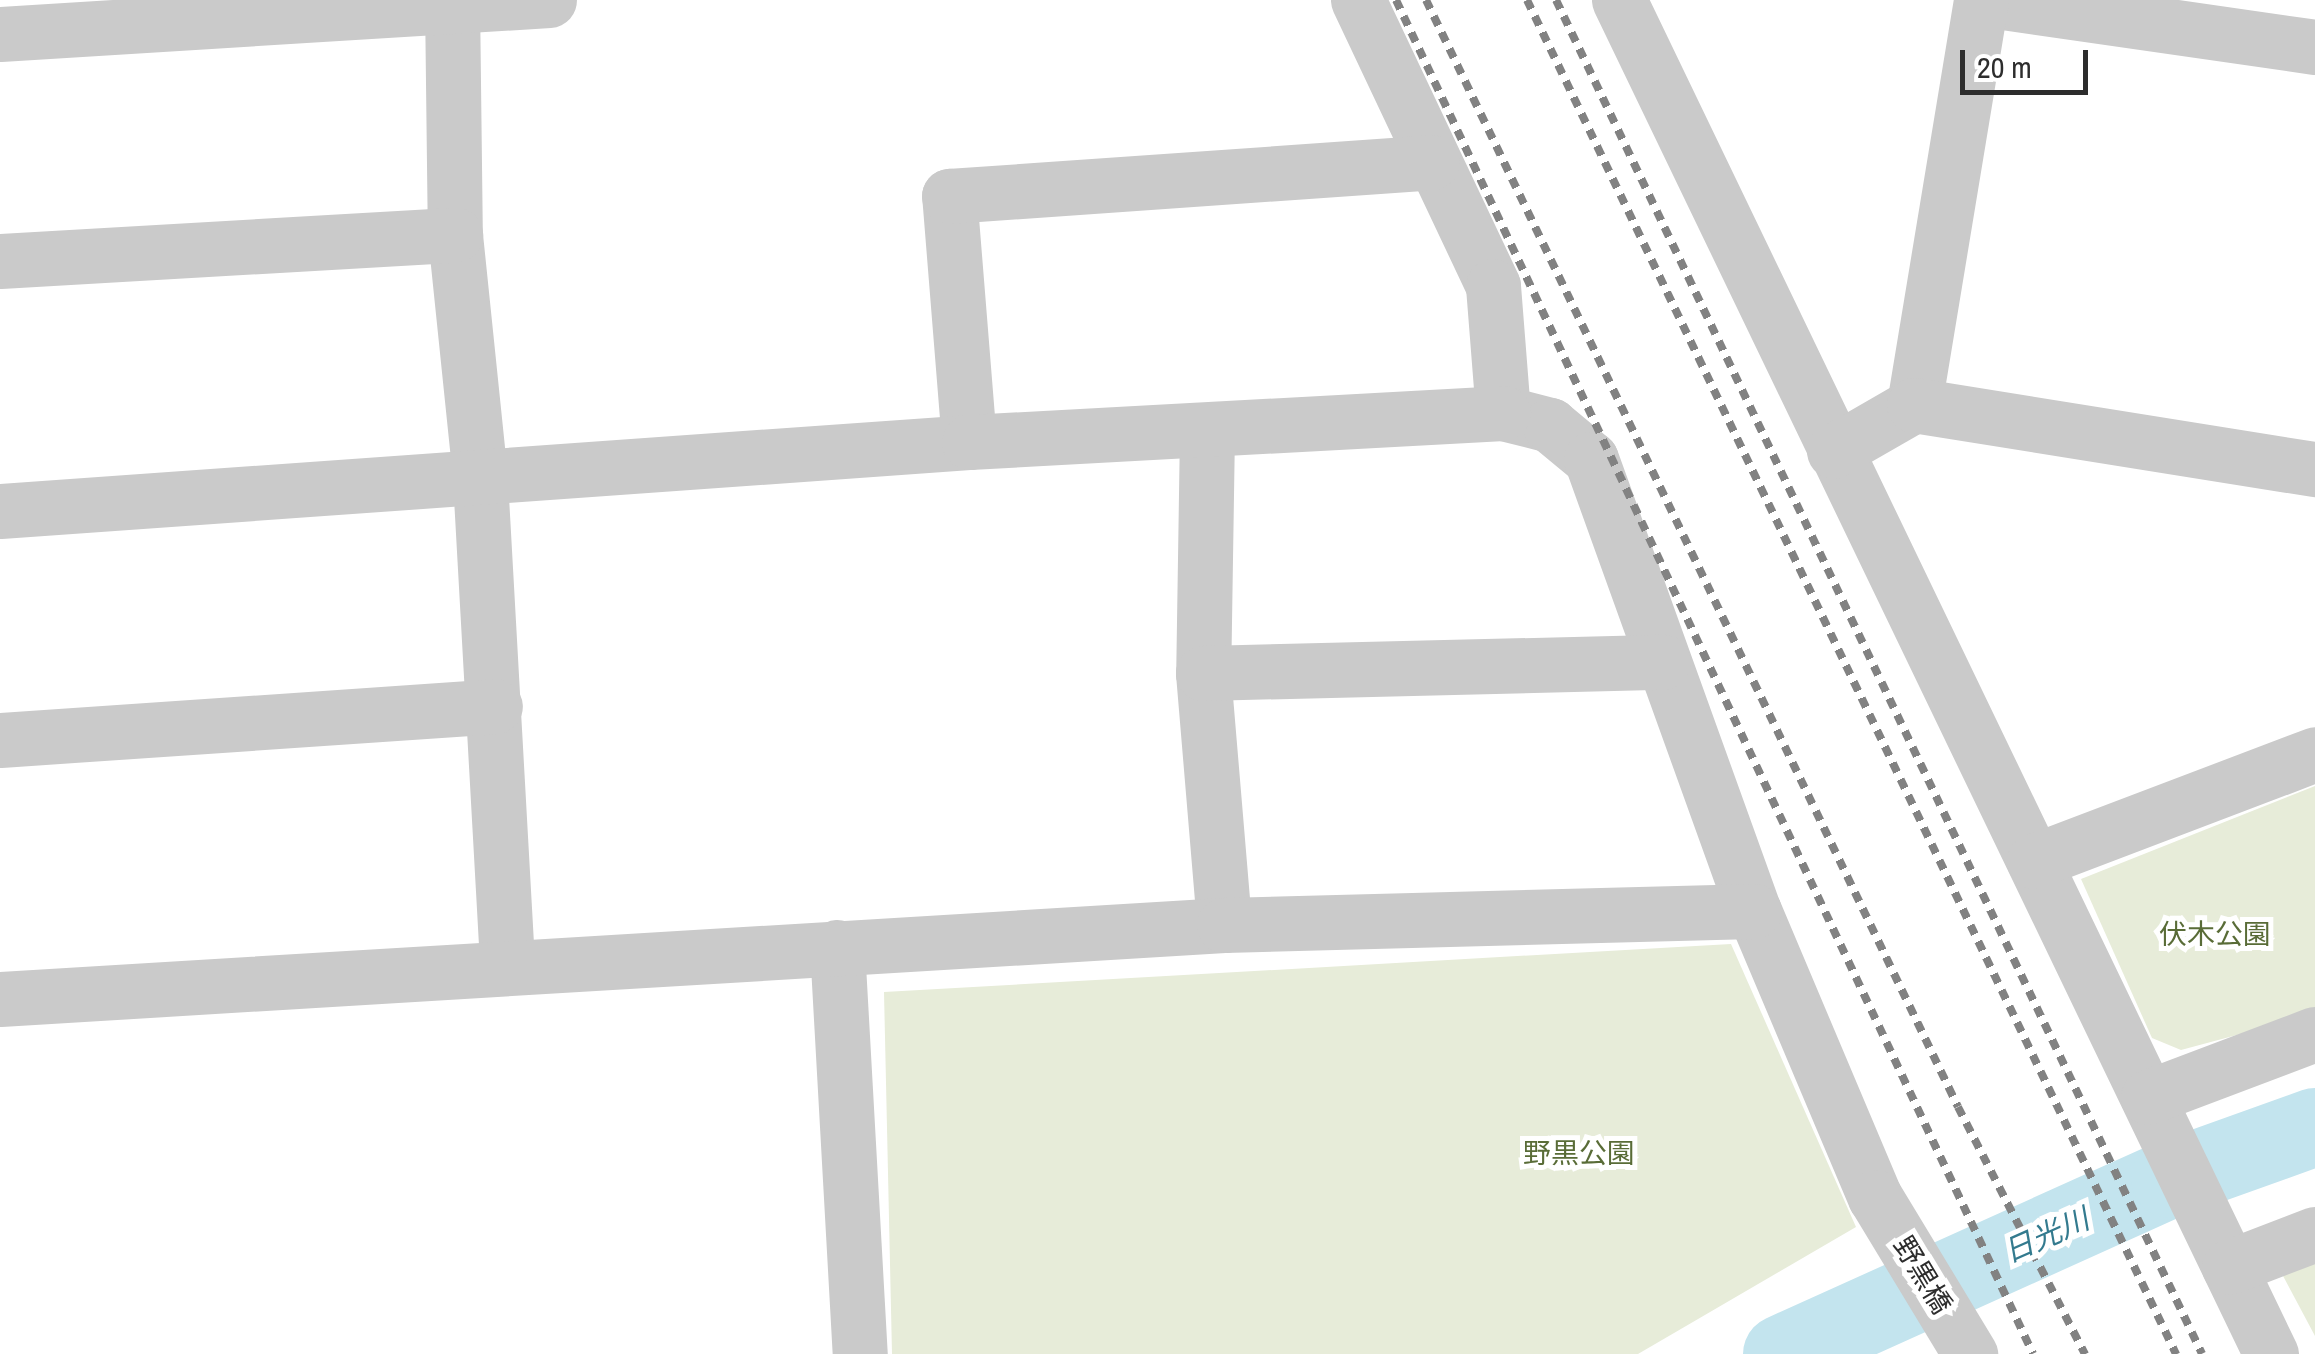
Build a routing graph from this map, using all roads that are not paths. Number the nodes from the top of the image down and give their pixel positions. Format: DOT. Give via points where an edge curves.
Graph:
graph roads {
  1 [pos="549,0"];
  2 [pos="1358,0"];
  3 [pos="1619,0"];
  4 [pos="1981,0"];
  5 [pos="1990,0"];
  6 [pos="453,3"];
  7 [pos="0,34"];
  8 [pos="2315,47"];
  9 [pos="1432,162"];
  10 [pos="455,235"];
  11 [pos="0,260"];
  12 [pos="1914,405"];
  13 [pos="1503,414"];
  14 [pos="1207,430"];
  15 [pos="969,442"];
  16 [pos="1834,451"];
  17 [pos="2315,469"];
  18 [pos="480,479"];
  19 [pos="0,511"];
  20 [pos="1663,662"];
  21 [pos="1203,673"];
  22 [pos="495,706"];
  23 [pos="0,740"];
  24 [pos="2315,754"];
  25 [pos="2034,862"];
  26 [pos="1754,912"];
  27 [pos="1224,925"];
  28 [pos="837,946"];
  29 [pos="507,965"];
  30 [pos="0,999"];
  31 [pos="2315,1034"];
  32 [pos="2151,1104"];
  33 [pos="2315,1234"];
  34 [pos="2225,1258"];
  35 [pos="860,1354"];
  36 [pos="1970,1354"];
  37 [pos="2271,1354"];
  1 -- 6 [label="street"];
  2 -- 9 [label="street"];
  3 -- 16 [label="street"];
  4 -- 12 [label="street"];
  5 -- 8 [label="street"];
  6 -- 7 [label="street"];
  6 -- 10 [label="street"];
  9 -- 13 [label="street" via="1493,286"];
  9 -- 15 [label="street" via="949,196"];
  10 -- 11 [label="street"];
  10 -- 18 [label="street"];
  12 -- 16 [label="street"];
  12 -- 17 [label="street"];
  13 -- 14 [label="street, 野黒橋"];
  13 -- 20 [label="street, 野黒橋" via="1550,425 1590,459"];
  14 -- 15 [label="street, 野黒橋"];
  14 -- 21 [label="street"];
  15 -- 18 [label="street, 野黒橋"];
  16 -- 25 [label="street"];
  18 -- 19 [label="street, 野黒橋"];
  18 -- 22 [label="street"];
  20 -- 21 [label="street"];
  20 -- 26 [label="street, 野黒橋"];
  21 -- 27 [label="street"];
  22 -- 23 [label="street"];
  22 -- 29 [label="street"];
  24 -- 25 [label="street"];
  25 -- 32 [label="street"];
  26 -- 27 [label="street"];
  26 -- 36 [label="street, 野黒橋" via="1875,1196"];
  27 -- 28 [label="street"];
  28 -- 29 [label="street"];
  28 -- 35 [label="street"];
  29 -- 30 [label="street"];
  31 -- 32 [label="street"];
  32 -- 34 [label="street"];
  33 -- 34 [label="street"];
  34 -- 37 [label="street"];
}
